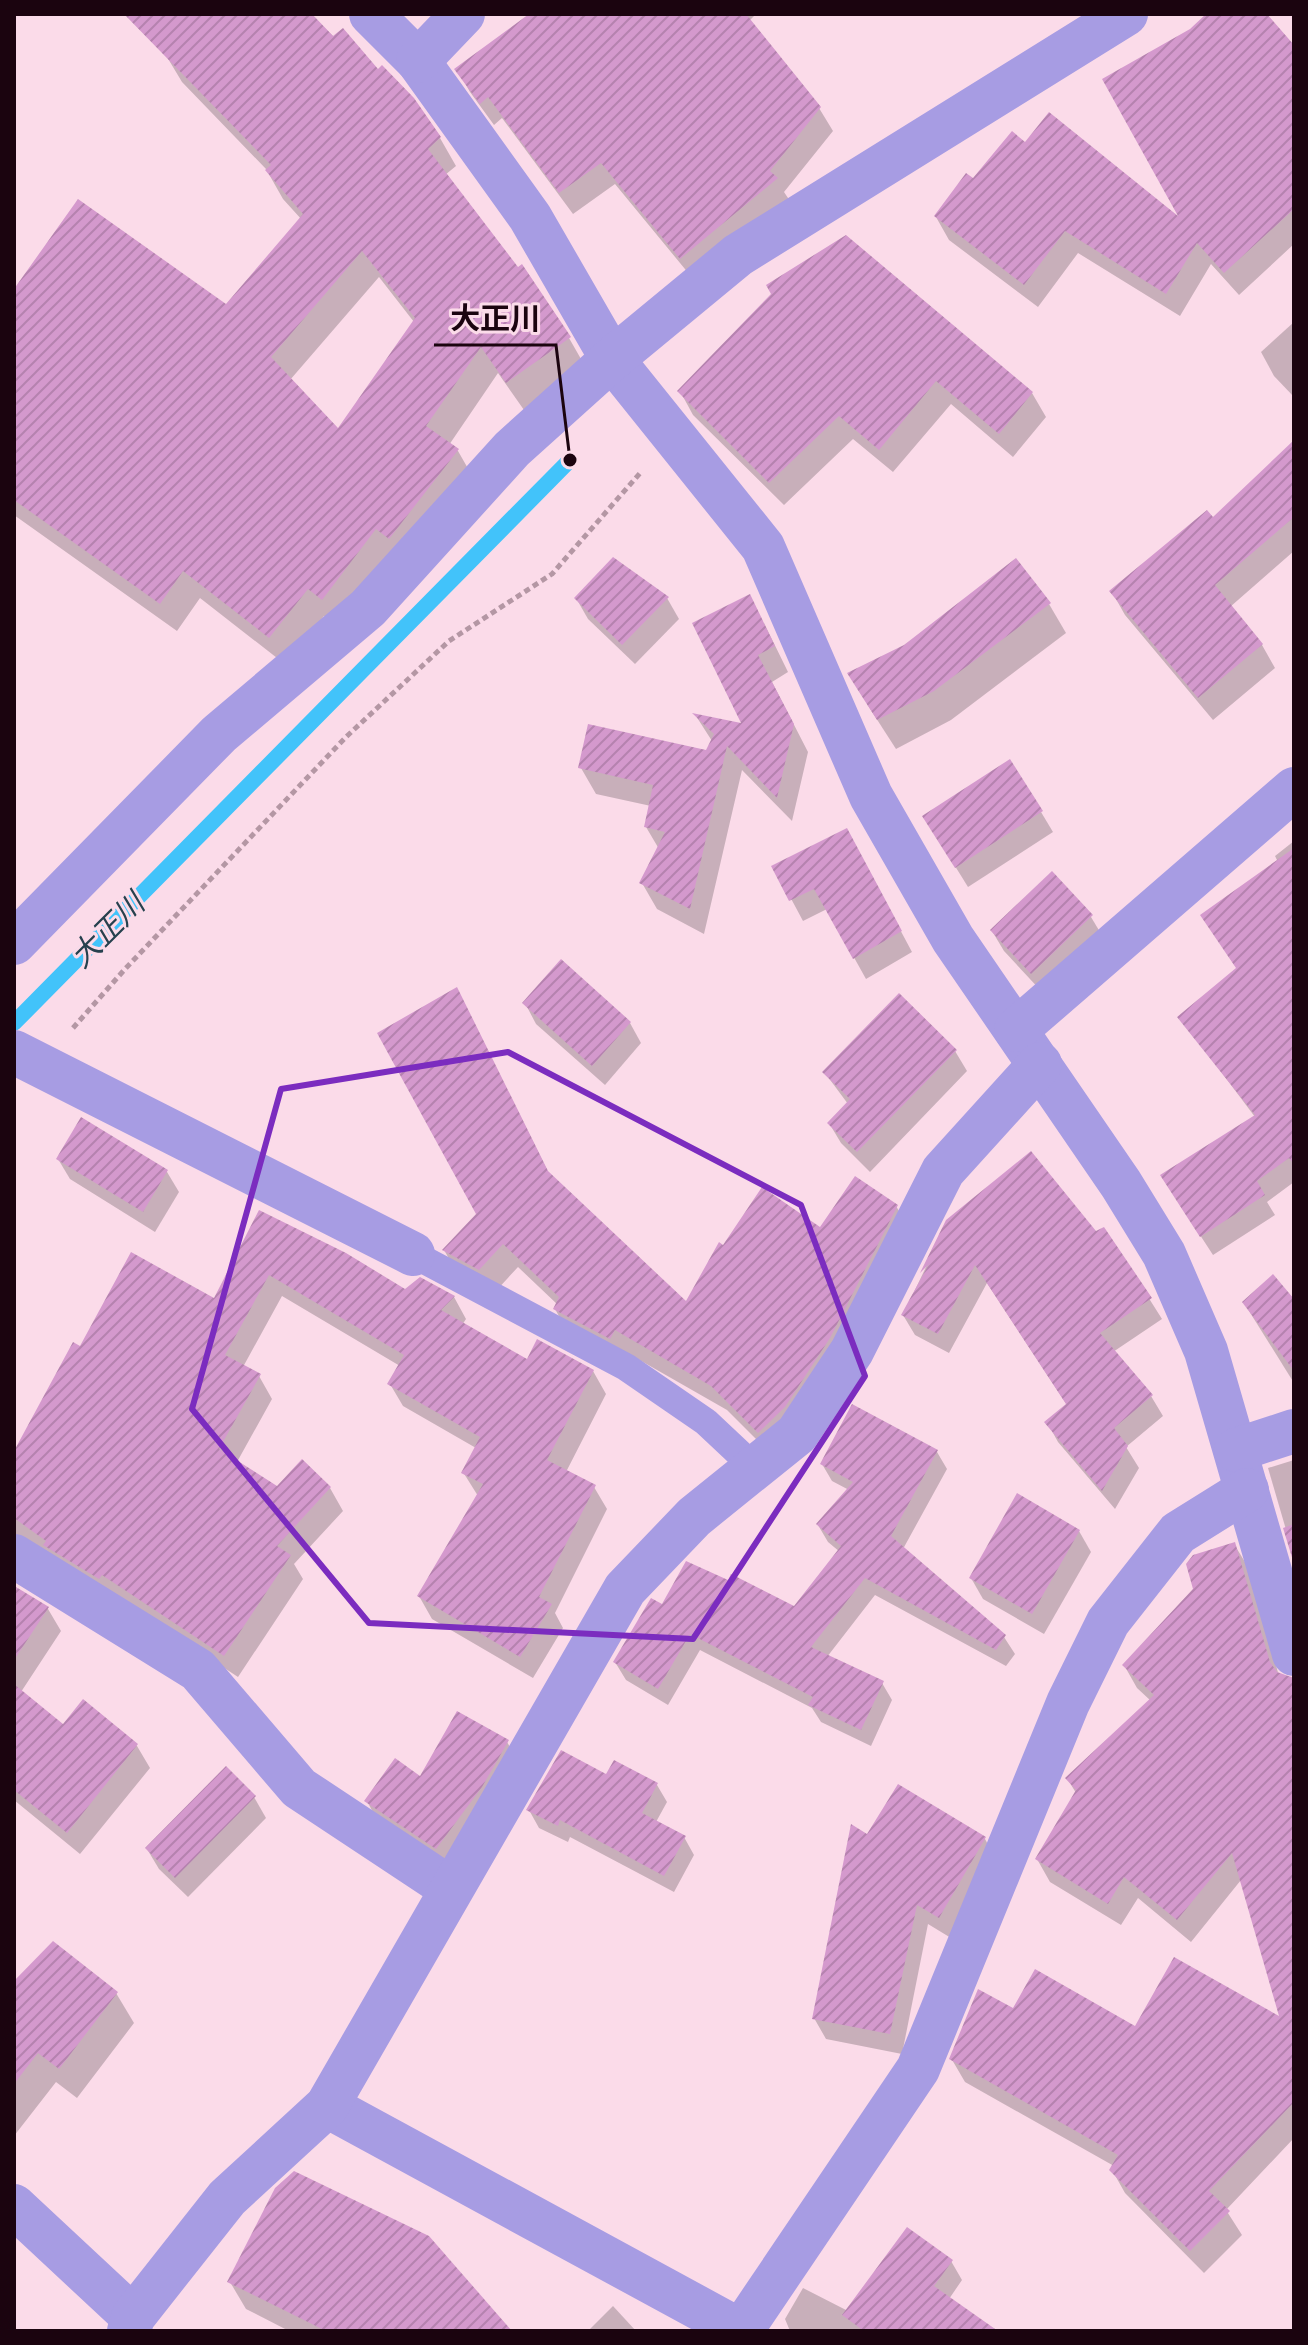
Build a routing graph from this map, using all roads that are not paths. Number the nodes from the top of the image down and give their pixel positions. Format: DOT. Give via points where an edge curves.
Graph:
graph roads {
  1 [pos="371,14"];
  2 [pos="463,14"];
  3 [pos="1126,14"];
  4 [pos="418,61"];
  5 [pos="612,359"];
  6 [pos="1294,789"];
  7 [pos="14,943"];
  8 [pos="1028,1047"];
  9 [pos="28,1058"];
  10 [pos="413,1254"];
  11 [pos="1294,1431"];
  12 [pos="756,1469"];
  13 [pos="1241,1470"];
  14 [pos="14,1556"];
  15 [pos="1294,1654"];
  16 [pos="450,1888"];
  17 [pos="327,2106"];
  18 [pos="14,2206"];
  19 [pos="131,2324"];
  1 -- 4 [label="street"];
  2 -- 4 [label="street"];
  3 -- 5 [label="street" via="738,255"];
  4 -- 5 [label="street" via="530,217"];
  5 -- 7 [label="street" via="512,449 368,608 219,734"];
  5 -- 8 [label="street" via="763,547 871,796 953,939"];
  6 -- 8 [label="street"];
  8 -- 12 [label="street" via="943,1171 852,1351 797,1434"];
  8 -- 13 [label="street" via="1164,1254 1206,1351"];
  9 -- 10 [label="street"];
  10 -- 12 [label="lane" via="626,1367 706,1422"];
  11 -- 13 [label="street"];
  12 -- 16 [label="street" via="694,1517 625,1589"];
  13 -- 15 [label="street"];
  13 -- 17 [label="street" via="1178,1533 1108,1622 1068,1703 918,2069 741,2331"];
  14 -- 16 [label="street" via="198,1670 299,1788"];
  16 -- 17 [label="street"];
  17 -- 19 [label="street" via="227,2198"];
  18 -- 19 [label="street"];
}
